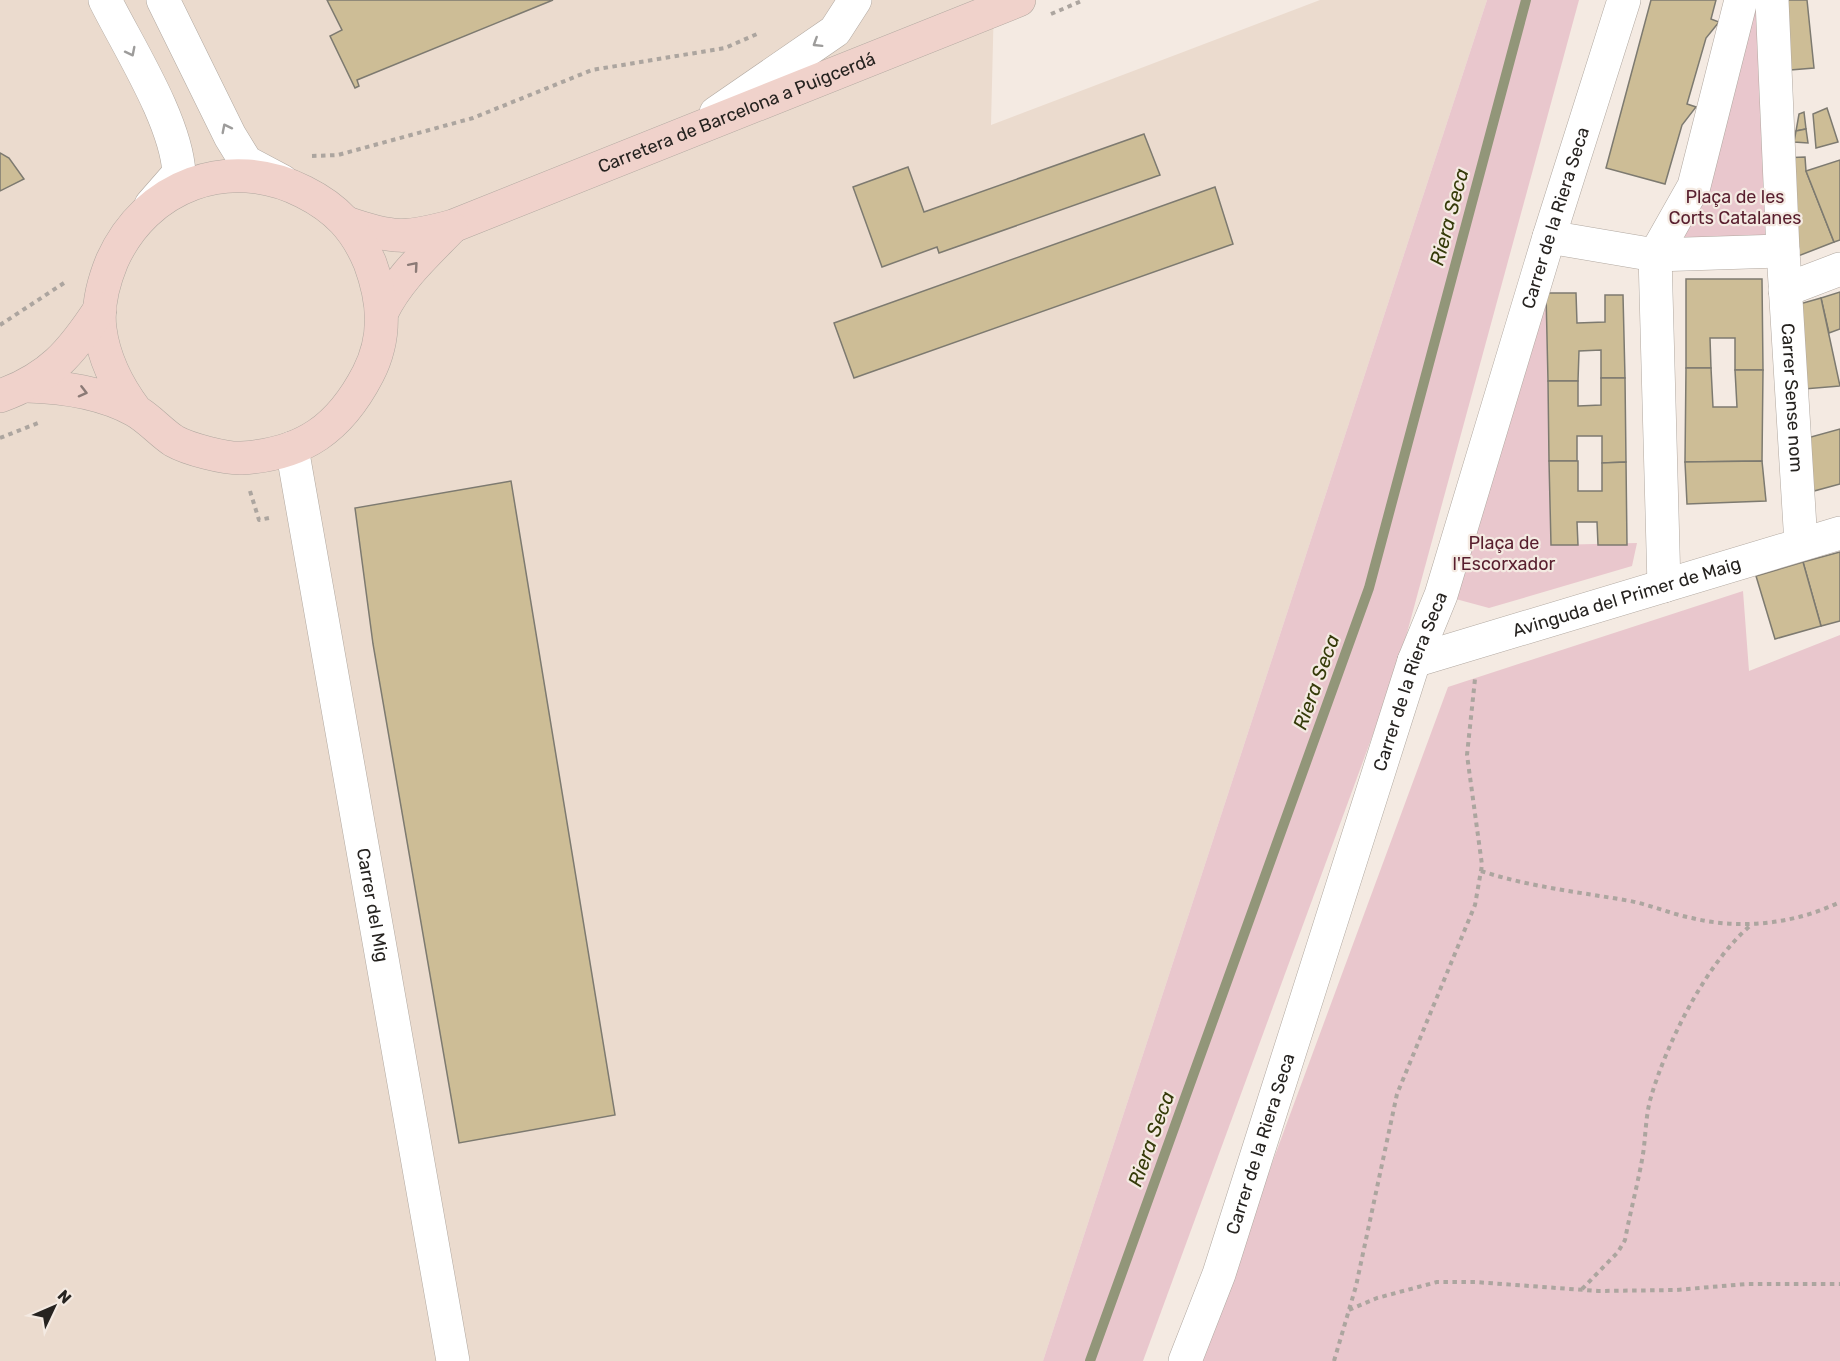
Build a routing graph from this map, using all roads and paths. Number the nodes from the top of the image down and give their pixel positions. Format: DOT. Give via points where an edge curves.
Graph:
graph roads {
  1 [pos="105,0"];
  2 [pos="163,0"];
  3 [pos="855,0"];
  4 [pos="1084,0"];
  5 [pos="1624,0"];
  6 [pos="1741,0"];
  7 [pos="1772,0"];
  8 [pos="1030,9"];
  9 [pos="757,34"];
  10 [pos="690,130"];
  11 [pos="310,156"];
  12 [pos="282,181"];
  13 [pos="142,214"];
  14 [pos="347,223"];
  15 [pos="453,226"];
  16 [pos="1549,237"];
  17 [pos="1783,251"];
  18 [pos="1655,255"];
  19 [pos="1840,269"];
  20 [pos="74,276"];
  21 [pos="1785,290"];
  22 [pos="100,309"];
  23 [pos="382,312"];
  24 [pos="0,325"];
  25 [pos="14,391"];
  26 [pos="136,411"];
  27 [pos="292,448"];
  28 [pos="1840,533"];
  29 [pos="1801,544"];
  30 [pos="1664,586"];
  31 [pos="1482,640"];
  32 [pos="1414,661"];
  33 [pos="1481,871"];
  34 [pos="1840,902"];
  35 [pos="1751,925"];
  36 [pos="1840,1284"];
  37 [pos="1582,1289"];
  38 [pos="1349,1310"];
  39 [pos="453,1361"];
  40 [pos="1185,1361"];
  41 [pos="1334,1361"];
  1 -- 13 [label="street, one-way" via="165,118 177,152 179,173"];
  12 -- 2 [label="street, one-way" via="246,162"];
  3 -- 10 [label="street, one-way" via="835,32"];
  4 -- 8 [label="path"];
  5 -- 16 [label="street, Carrer de la Riera Seca"];
  6 -- 18 [label="street" via="1694,186"];
  7 -- 17 [label="street, Carrer Sense nom"];
  8 -- 10 [label="main road, Carretera de Barcelona a Puigcerdá"];
  9 -- 11 [label="path" via="724,48 592,70 473,118 338,155"];
  10 -- 15 [label="main road, Carretera de Barcelona a Puigcerdá"];
  12 -- 13 [label="main road" via="235,175 202,180 159,200"];
  12 -- 14 [label="main road" via="324,202"];
  13 -- 22 [label="main road" via="122,239 103,282"];
  14 -- 15 [label="main road, Carretera de Barcelona a Puigcerdá" via="385,236 418,236"];
  14 -- 23 [label="main road" via="362,244 380,289"];
  23 -- 15 [label="main road, Carretera de Barcelona a Puigcerdá, one-way" via="390,295 416,263"];
  16 -- 18 [label="street"];
  16 -- 32 [label="street, Carrer de la Riera Seca" via="1441,595"];
  17 -- 18 [label="street"];
  17 -- 21 [label="street, Carrer Sense nom"];
  18 -- 30 [label="street"];
  19 -- 21 [label="street"];
  20 -- 24 [label="path"];
  21 -- 29 [label="street, Carrer Sense nom"];
  22 -- 25 [label="main road" via="68,356"];
  22 -- 26 [label="main road" via="100,330 113,377"];
  23 -- 27 [label="main road" via="376,358 353,403 336,421"];
  25 -- 26 [label="main road, one-way" via="80,391"];
  26 -- 27 [label="main road" via="175,442 224,457 241,458"];
  27 -- 39 [label="street, Carrer del Mig"];
  28 -- 29 [label="street, Avinguda del Primer de Maig"];
  29 -- 30 [label="street, Avinguda del Primer de Maig"];
  30 -- 31 [label="street, Avinguda del Primer de Maig"];
  31 -- 32 [label="street, Avinguda del Primer de Maig"];
  31 -- 33 [label="path" via="1467,755"];
  32 -- 40 [label="street, Carrer de la Riera Seca" via="1219,1274"];
  33 -- 35 [label="path" via="1560,892 1630,902 1694,919"];
  33 -- 38 [label="path" via="1472,914 1397,1094"];
  34 -- 35 [label="path"];
  35 -- 37 [label="path" via="1735,939 1705,979 1665,1055 1650,1099 1625,1240"];
  36 -- 37 [label="path"];
  37 -- 38 [label="path" via="1437,1282"];
  38 -- 41 [label="path"];
}
